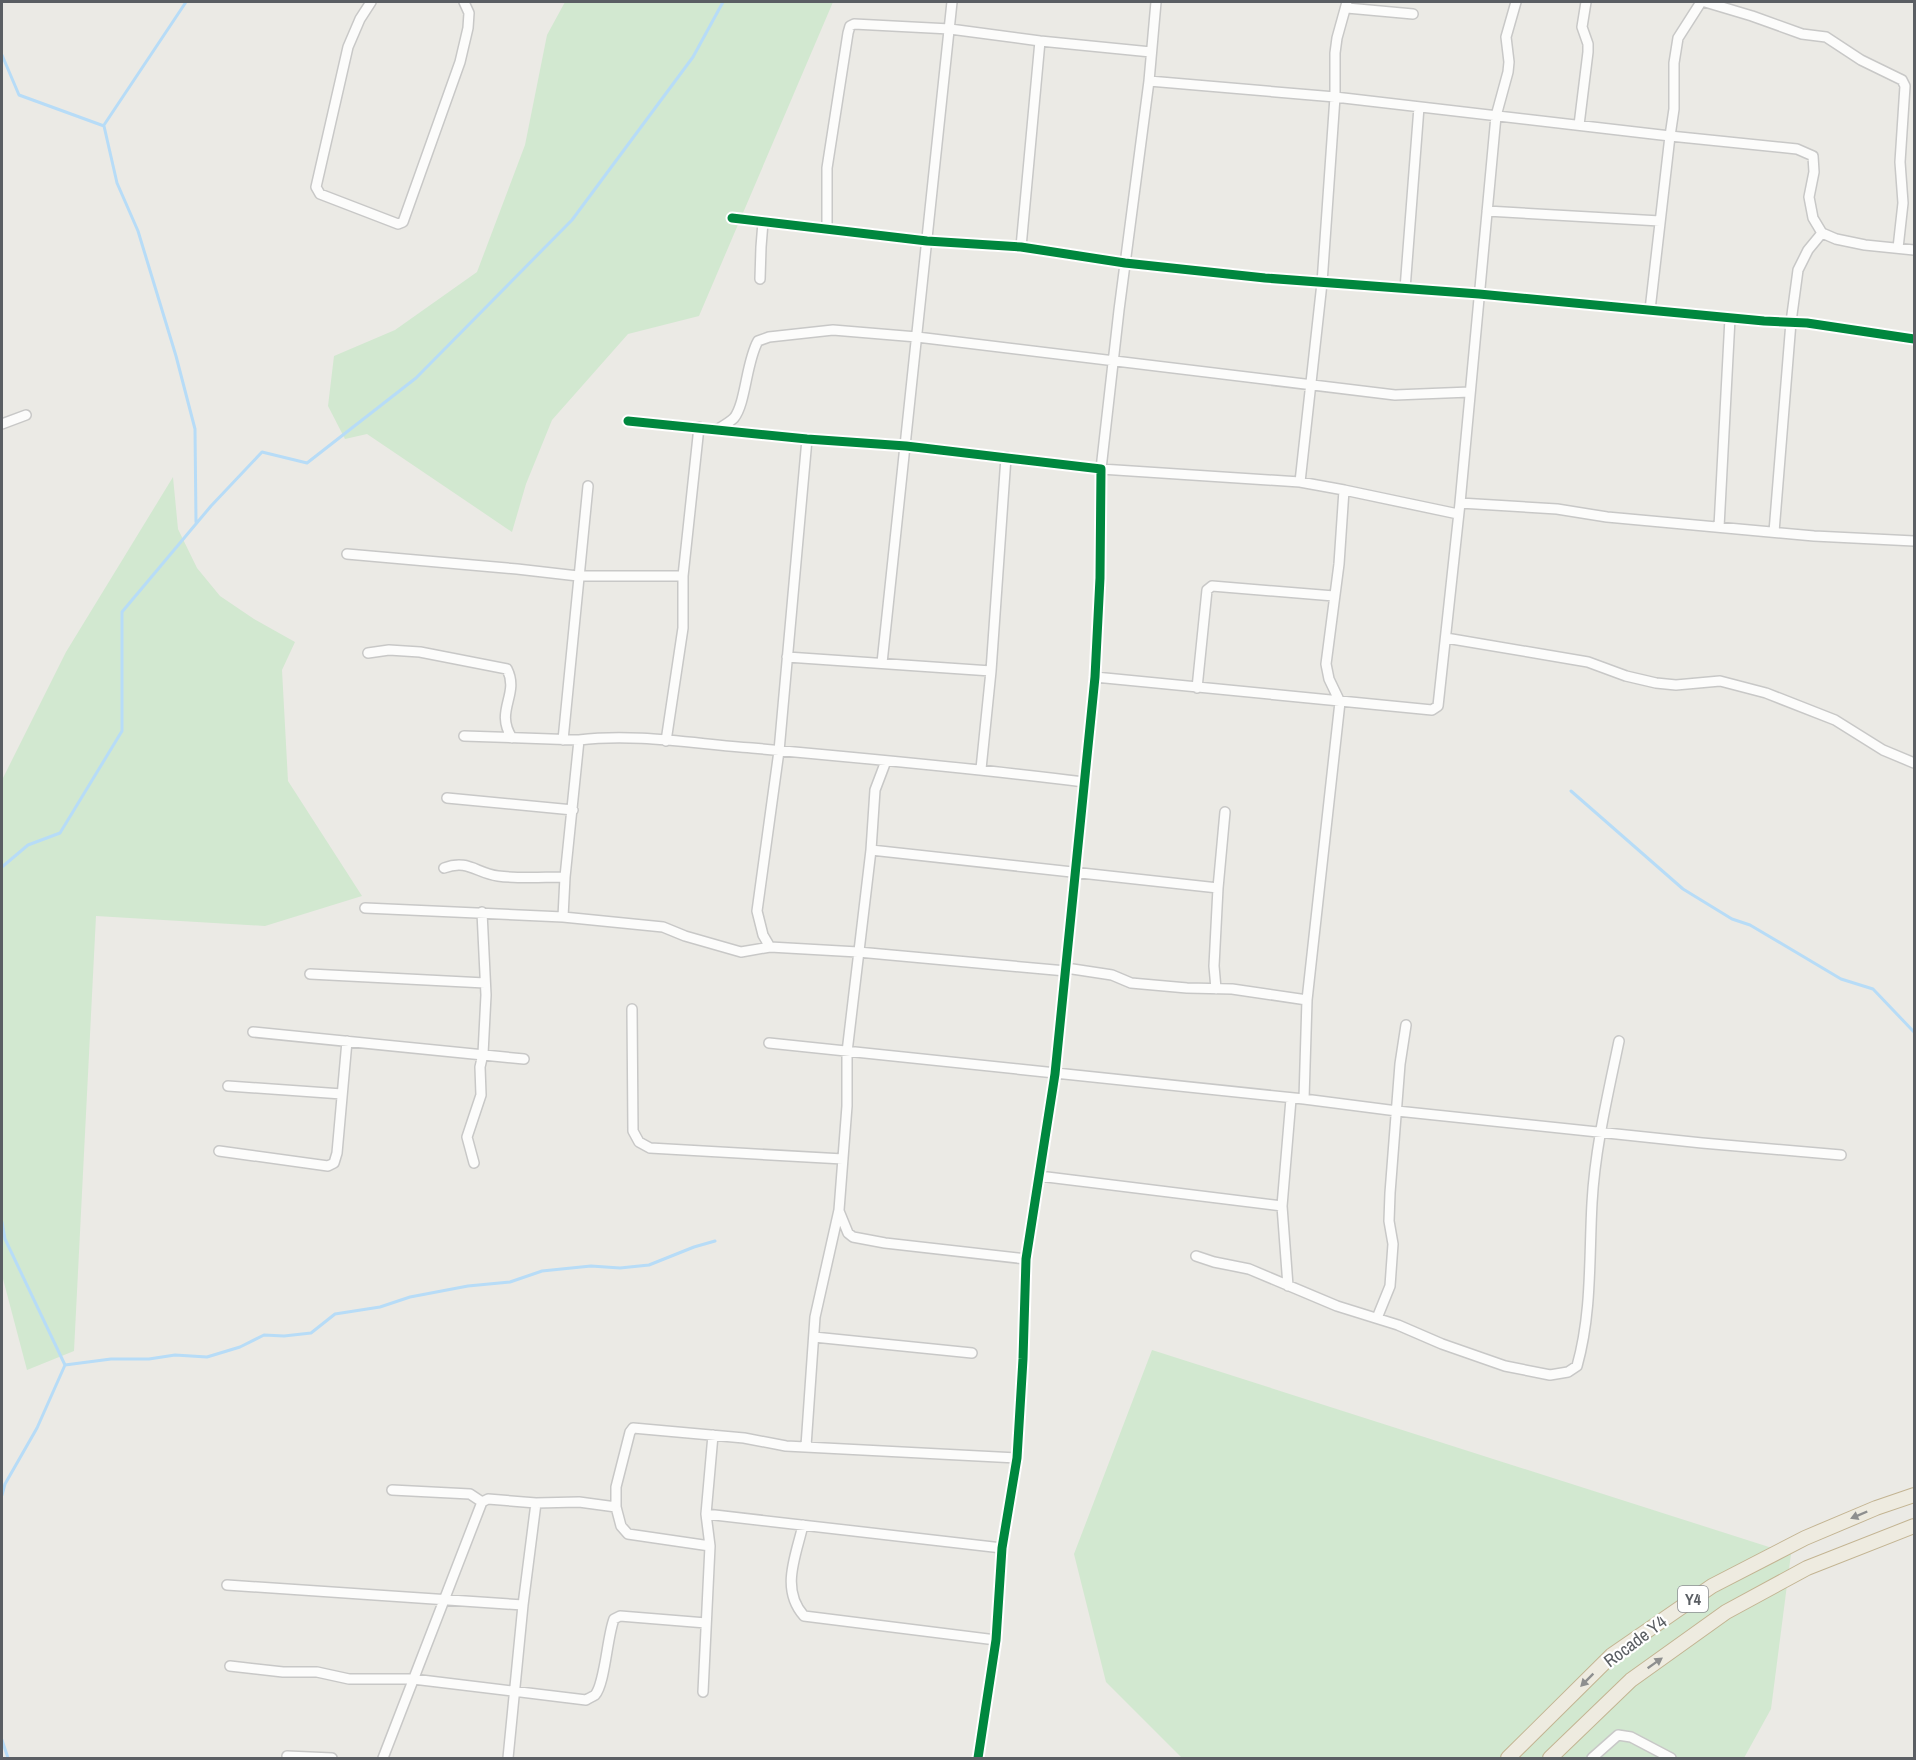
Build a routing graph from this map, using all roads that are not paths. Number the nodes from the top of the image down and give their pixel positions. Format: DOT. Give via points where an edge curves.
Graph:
graph roads {
  1 [pos="371,2"];
  2 [pos="464,2"];
  3 [pos="952,2"];
  4 [pos="1156,2"];
  5 [pos="1516,2"];
  6 [pos="1586,2"];
  7 [pos="1703,2"];
  8 [pos="1347,5"];
  9 [pos="1413,14"];
  10 [pos="950,29"];
  11 [pos="1040,41"];
  12 [pos="1151,52"];
  13 [pos="1149,81"];
  14 [pos="1335,97"];
  15 [pos="1419,107"];
  16 [pos="1496,116"];
  17 [pos="1579,125"];
  18 [pos="1670,136"];
  19 [pos="1487,211"];
  20 [pos="732,218"];
  21 [pos="1660,221"];
  22 [pos="764,222"];
  23 [pos="828,229"];
  24 [pos="1822,233"];
  25 [pos="927,241"];
  26 [pos="1021,247"];
  27 [pos="1898,248"];
  28 [pos="1914,250"];
  29 [pos="1125,263"];
  30 [pos="760,279"];
  31 [pos="1322,284"];
  32 [pos="1405,289"];
  33 [pos="1479,294"];
  34 [pos="1650,310"];
  35 [pos="1730,318"];
  36 [pos="1791,322"];
  37 [pos="918,337"];
  38 [pos="1914,339"];
  39 [pos="1114,360"];
  40 [pos="1310,385"];
  41 [pos="1470,392"];
  42 [pos="26,415"];
  43 [pos="628,421"];
  44 [pos="2,424"];
  45 [pos="699,427"];
  46 [pos="718,429"];
  47 [pos="807,439"];
  48 [pos="906,446"];
  49 [pos="1006,457"];
  50 [pos="1101,469"];
  51 [pos="1300,482"];
  52 [pos="588,486"];
  53 [pos="1344,490"];
  54 [pos="1459,508"];
  55 [pos="1719,526"];
  56 [pos="1774,532"];
  57 [pos="1914,541"];
  58 [pos="347,554"];
  59 [pos="579,576"];
  60 [pos="683,576"];
  61 [pos="1334,596"];
  62 [pos="1446,638"];
  63 [pos="368,653"];
  64 [pos="787,657"];
  65 [pos="882,663"];
  66 [pos="991,671"];
  67 [pos="1095,677"];
  68 [pos="1197,688"];
  69 [pos="1340,702"];
  70 [pos="464,736"];
  71 [pos="512,738"];
  72 [pos="563,740"];
  73 [pos="579,740"];
  74 [pos="666,741"];
  75 [pos="779,751"];
  76 [pos="886,760"];
  77 [pos="1914,763"];
  78 [pos="981,769"];
  79 [pos="1084,782"];
  80 [pos="447,798"];
  81 [pos="573,810"];
  82 [pos="1225,812"];
  83 [pos="871,850"];
  84 [pos="444,868"];
  85 [pos="1074,871"];
  86 [pos="565,877"];
  87 [pos="1218,888"];
  88 [pos="365,908"];
  89 [pos="482,912"];
  90 [pos="563,917"];
  91 [pos="770,947"];
  92 [pos="858,952"];
  93 [pos="1066,970"];
  94 [pos="310,974"];
  95 [pos="485,983"];
  96 [pos="1216,989"];
  97 [pos="1307,1000"];
  98 [pos="632,1009"];
  99 [pos="1406,1025"];
  100 [pos="253,1032"];
  101 [pos="347,1041"];
  102 [pos="1619,1041"];
  103 [pos="769,1043"];
  104 [pos="847,1052"];
  105 [pos="483,1054"];
  106 [pos="524,1059"];
  107 [pos="1055,1074"];
  108 [pos="228,1086"];
  109 [pos="342,1094"];
  110 [pos="1291,1099"];
  111 [pos="1304,1099"];
  112 [pos="1397,1111"];
  113 [pos="1600,1132"];
  114 [pos="219,1151"];
  115 [pos="1841,1155"];
  116 [pos="843,1159"];
  117 [pos="474,1163"];
  118 [pos="1039,1176"];
  119 [pos="1282,1206"];
  120 [pos="839,1210"];
  121 [pos="1196,1256"];
  122 [pos="1026,1259"];
  123 [pos="1288,1286"];
  124 [pos="1377,1318"];
  125 [pos="814,1337"];
  126 [pos="972,1353"];
  127 [pos="713,1435"];
  128 [pos="806,1446"];
  129 [pos="1017,1458"];
  130 [pos="392,1490"];
  131 [pos="1914,1495"];
  132 [pos="482,1502"];
  133 [pos="536,1503"];
  134 [pos="616,1508"];
  135 [pos="706,1514"];
  136 [pos="802,1525"];
  137 [pos="1914,1526"];
  138 [pos="710,1546"];
  139 [pos="1002,1548"];
  140 [pos="227,1585"];
  141 [pos="443,1599"];
  142 [pos="523,1605"];
  143 [pos="706,1623"];
  144 [pos="996,1640"];
  145 [pos="230,1666"];
  146 [pos="413,1679"];
  147 [pos="515,1691"];
  148 [pos="703,1692"];
  149 [pos="287,1756"];
  150 [pos="332,1758"];
  151 [pos="383,1758"];
  152 [pos="508,1758"];
  153 [pos="978,1758"];
  154 [pos="1508,1758"];
  155 [pos="1550,1758"];
  156 [pos="1592,1758"];
  157 [pos="1671,1758"];
  1 -- 2 [label="street" via="348,47 316,187 320,194 398,224 403,222 460,62 469,13"];
  3 -- 10 [label="street"];
  4 -- 12 [label="street"];
  5 -- 16 [label="street" via="1506,37 1508,72"];
  6 -- 17 [label="street" via="1582,27 1588,52"];
  7 -- 18 [label="street" via="1678,38"];
  7 -- 27 [label="street" via="1826,38 1902,80 1903,203"];
  8 -- 9 [label="street"];
  8 -- 14 [label="street" via="1337,38"];
  10 -- 11 [label="street"];
  10 -- 23 [label="street" via="850,26 827,168"];
  10 -- 25 [label="street"];
  11 -- 12 [label="street"];
  11 -- 26 [label="street"];
  12 -- 13 [label="street"];
  13 -- 14 [label="street"];
  13 -- 29 [label="street"];
  14 -- 15 [label="street"];
  14 -- 31 [label="street"];
  15 -- 16 [label="street"];
  15 -- 32 [label="street"];
  16 -- 17 [label="street"];
  16 -- 19 [label="street"];
  17 -- 18 [label="street"];
  18 -- 21 [label="street"];
  18 -- 24 [label="street" via="1797,149 1813,156 1809,197 1813,218"];
  19 -- 21 [label="street"];
  19 -- 33 [label="street"];
  20 -- 22 [label="street"];
  21 -- 34 [label="street"];
  22 -- 23 [label="street"];
  22 -- 30 [label="street"];
  23 -- 25 [label="street"];
  24 -- 27 [label="street" via="1865,245"];
  24 -- 36 [label="street" via="1798,270"];
  25 -- 26 [label="street"];
  25 -- 37 [label="street"];
  26 -- 29 [label="street"];
  27 -- 28 [label="street"];
  29 -- 31 [label="street"];
  29 -- 39 [label="street"];
  31 -- 32 [label="street"];
  31 -- 40 [label="street"];
  32 -- 33 [label="street"];
  33 -- 34 [label="street"];
  33 -- 41 [label="street"];
  34 -- 35 [label="street"];
  35 -- 36 [label="street"];
  35 -- 55 [label="street"];
  36 -- 38 [label="street"];
  36 -- 56 [label="street"];
  37 -- 39 [label="street"];
  37 -- 46 [label="street" via="833,330 758,341 752,351 739,410"];
  37 -- 48 [label="street"];
  39 -- 40 [label="street"];
  39 -- 50 [label="street"];
  40 -- 41 [label="street" via="1395,395"];
  40 -- 51 [label="street"];
  41 -- 54 [label="street"];
  42 -- 44 [label="street"];
  43 -- 45 [label="street"];
  45 -- 46 [label="street"];
  45 -- 60 [label="street"];
  46 -- 47 [label="street"];
  47 -- 48 [label="street"];
  47 -- 64 [label="street"];
  48 -- 49 [label="street"];
  48 -- 65 [label="street"];
  49 -- 50 [label="street"];
  49 -- 66 [label="street"];
  50 -- 51 [label="street"];
  50 -- 67 [label="street"];
  51 -- 53 [label="street"];
  52 -- 59 [label="street"];
  53 -- 54 [label="street"];
  53 -- 61 [label="street"];
  54 -- 55 [label="street" via="1557,509"];
  54 -- 62 [label="street"];
  55 -- 56 [label="street"];
  56 -- 57 [label="street"];
  58 -- 59 [label="street"];
  59 -- 60 [label="street"];
  59 -- 72 [label="street"];
  60 -- 74 [label="street" via="683,628"];
  61 -- 68 [label="street" via="1212,586 1207,590"];
  61 -- 69 [label="street" via="1326,664"];
  62 -- 69 [label="street" via="1436,709"];
  62 -- 77 [label="street" via="1588,662 1656,683 1720,681 1766,693 1835,720 1882,750"];
  63 -- 71 [label="street" via="411,651 507,669 511,685 504,723"];
  64 -- 65 [label="street"];
  64 -- 75 [label="street"];
  65 -- 66 [label="street"];
  66 -- 78 [label="street"];
  67 -- 68 [label="street"];
  67 -- 79 [label="street"];
  68 -- 69 [label="street"];
  69 -- 97 [label="street"];
  70 -- 71 [label="street"];
  71 -- 72 [label="street"];
  72 -- 73 [label="street"];
  73 -- 74 [label="street" via="612,737"];
  73 -- 81 [label="street"];
  74 -- 75 [label="street"];
  75 -- 76 [label="street"];
  75 -- 91 [label="street" via="758,911"];
  76 -- 78 [label="street"];
  76 -- 83 [label="street" via="875,790"];
  78 -- 79 [label="street"];
  79 -- 85 [label="street"];
  80 -- 81 [label="street"];
  81 -- 86 [label="street"];
  82 -- 87 [label="street"];
  83 -- 85 [label="street"];
  83 -- 92 [label="street"];
  84 -- 86 [label="street" via="463,864 496,876"];
  85 -- 87 [label="street"];
  85 -- 93 [label="street"];
  86 -- 90 [label="street"];
  87 -- 96 [label="street"];
  88 -- 89 [label="street"];
  89 -- 90 [label="street"];
  89 -- 95 [label="street"];
  90 -- 91 [label="street" via="663,927 741,952"];
  91 -- 92 [label="street"];
  92 -- 93 [label="street"];
  92 -- 104 [label="street"];
  93 -- 96 [label="street" via="1088,970 1131,983"];
  93 -- 107 [label="street"];
  94 -- 95 [label="street"];
  95 -- 105 [label="street"];
  96 -- 97 [label="street"];
  97 -- 111 [label="street"];
  98 -- 116 [label="street" via="633,1131 639,1142 650,1148"];
  99 -- 112 [label="street"];
  100 -- 101 [label="street"];
  101 -- 105 [label="street"];
  101 -- 109 [label="street"];
  102 -- 113 [label="street"];
  103 -- 104 [label="street"];
  104 -- 107 [label="street"];
  104 -- 116 [label="street"];
  105 -- 106 [label="street"];
  105 -- 117 [label="street" via="479,1103 467,1137"];
  107 -- 110 [label="street"];
  107 -- 118 [label="street"];
  108 -- 109 [label="street"];
  109 -- 114 [label="street" via="337,1153 334,1163 328,1166"];
  110 -- 111 [label="street"];
  110 -- 119 [label="street"];
  111 -- 112 [label="street"];
  112 -- 113 [label="street"];
  112 -- 124 [label="street" via="1389,1193 1393,1244 1390,1286"];
  113 -- 115 [label="street"];
  113 -- 124 [label="street" via="1590,1270 1577,1366 1550,1375 1505,1366"];
  116 -- 120 [label="street"];
  118 -- 119 [label="street"];
  118 -- 122 [label="street"];
  119 -- 123 [label="street"];
  120 -- 122 [label="street" via="848,1233 854,1237 885,1244"];
  120 -- 125 [label="street"];
  121 -- 123 [label="street" via="1249,1269"];
  122 -- 129 [label="street"];
  123 -- 124 [label="street"];
  125 -- 126 [label="street"];
  125 -- 128 [label="street"];
  127 -- 128 [label="street"];
  127 -- 134 [label="street" via="633,1428 616,1487"];
  127 -- 135 [label="street"];
  128 -- 129 [label="street"];
  129 -- 139 [label="street"];
  130 -- 132 [label="street" via="470,1494"];
  131 -- 154 [label="highway, Rocade Y4 / Y4, one-way" via="1805,1538 1712,1586 1612,1655"];
  132 -- 133 [label="street" via="488,1499"];
  132 -- 141 [label="street"];
  133 -- 134 [label="street" via="579,1502"];
  133 -- 142 [label="street"];
  134 -- 138 [label="street" via="621,1526 628,1534"];
  135 -- 136 [label="street"];
  135 -- 138 [label="street"];
  136 -- 139 [label="street"];
  136 -- 144 [label="street" via="790,1583 792,1597 804,1616"];
  155 -- 137 [label="highway, Rocade Y4 / Y4, one-way" via="1631,1680 1726,1612 1807,1568"];
  138 -- 143 [label="street"];
  139 -- 144 [label="street"];
  140 -- 141 [label="street"];
  141 -- 142 [label="street"];
  141 -- 146 [label="street"];
  142 -- 147 [label="street"];
  143 -- 147 [label="street" via="621,1616 614,1619 610,1628 600,1686 595,1694 586,1700"];
  143 -- 148 [label="street"];
  144 -- 153 [label="street"];
  145 -- 146 [label="street" via="317,1672 349,1679"];
  146 -- 147 [label="street"];
  146 -- 151 [label="street"];
  147 -- 152 [label="street"];
  149 -- 150 [label="street"];
  156 -- 157 [label="street" via="1618,1735 1631,1737"];
}
